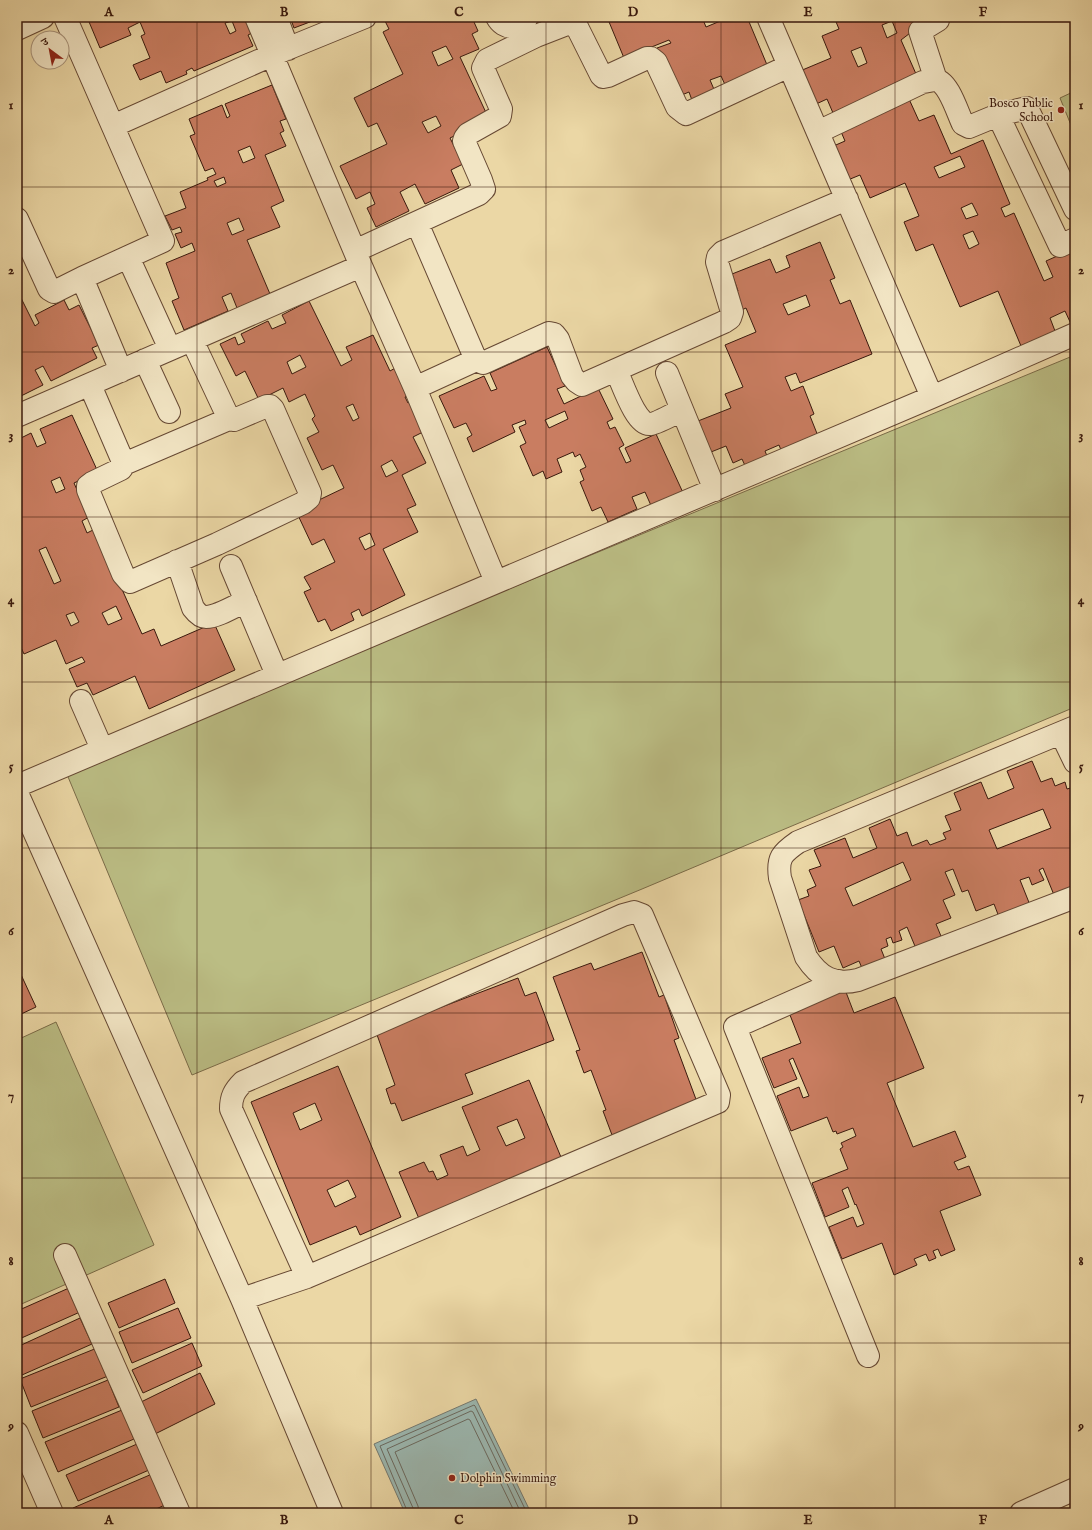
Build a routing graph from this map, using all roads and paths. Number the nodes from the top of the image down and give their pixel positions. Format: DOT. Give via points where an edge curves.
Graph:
graph roads {
  1 [pos="65,17"];
  2 [pos="256,17"];
  3 [pos="276,17"];
  4 [pos="365,17"];
  5 [pos="497,17"];
  6 [pos="768,17"];
  7 [pos="938,17"];
  8 [pos="40,18"];
  9 [pos="523,28"];
  10 [pos="17,29"];
  11 [pos="280,52"];
  12 [pos="789,66"];
  13 [pos="936,80"];
  14 [pos="998,115"];
  15 [pos="114,126"];
  16 [pos="818,132"];
  17 [pos="847,199"];
  18 [pos="1075,209"];
  19 [pos="17,219"];
  20 [pos="417,223"];
  21 [pos="1075,239"];
  22 [pos="128,257"];
  23 [pos="358,258"];
  24 [pos="82,278"];
  25 [pos="1075,334"];
  26 [pos="192,340"];
  27 [pos="170,349"];
  28 [pos="146,360"];
  29 [pos="476,360"];
  30 [pos="616,370"];
  31 [pos="121,371"];
  32 [pos="667,373"];
  33 [pos="90,385"];
  34 [pos="415,388"];
  35 [pos="932,397"];
  36 [pos="682,410"];
  37 [pos="169,412"];
  38 [pos="17,416"];
  39 [pos="229,419"];
  40 [pos="124,464"];
  41 [pos="714,490"];
  42 [pos="177,561"];
  43 [pos="231,566"];
  44 [pos="496,582"];
  45 [pos="246,601"];
  46 [pos="277,675"];
  47 [pos="81,701"];
  48 [pos="1068,730"];
  49 [pos="102,749"];
  50 [pos="1075,762"];
  51 [pos="17,786"];
  52 [pos="17,793"];
  53 [pos="1075,897"];
  54 [pos="839,981"];
  55 [pos="65,1255"];
  56 [pos="307,1277"];
  57 [pos="242,1299"];
  58 [pos="868,1356"];
  59 [pos="17,1433"];
  60 [pos="24,1466"];
  61 [pos="1075,1489"];
  62 [pos="52,1513"];
  63 [pos="179,1513"];
  64 [pos="332,1513"];
  65 [pos="1021,1513"];
  1 -- 15 [label="street"];
  2 -- 11 [label="street"];
  3 -- 11 [label="street"];
  4 -- 11 [label="street"];
  5 -- 9 [label="street" via="505,26"];
  6 -- 12 [label="street"];
  7 -- 13 [label="street" via="938,20 920,31"];
  8 -- 10 [label="street"];
  9 -- 12 [label="street" via="575,23 603,77 651,58 656,62 677,107 686,114"];
  9 -- 20 [label="street" via="484,64 483,68 501,109 500,116 468,134 464,141 484,188 479,194"];
  11 -- 15 [label="street"];
  11 -- 23 [label="street"];
  12 -- 16 [label="street"];
  13 -- 14 [label="street" via="944,83 963,124 969,127"];
  13 -- 16 [label="street" via="923,82"];
  14 -- 18 [label="street" via="1027,108"];
  14 -- 21 [label="street" via="1060,246"];
  15 -- 22 [label="street" via="163,241"];
  16 -- 17 [label="street"];
  17 -- 30 [label="street" via="723,252 717,262 732,312 730,318"];
  17 -- 35 [label="street"];
  19 -- 24 [label="street" via="49,289 54,292"];
  20 -- 23 [label="street"];
  20 -- 29 [label="street"];
  22 -- 24 [label="street"];
  22 -- 27 [label="street"];
  23 -- 26 [label="street"];
  23 -- 34 [label="street"];
  24 -- 31 [label="street"];
  25 -- 35 [label="street"];
  26 -- 27 [label="street"];
  26 -- 39 [label="street"];
  27 -- 28 [label="street"];
  28 -- 31 [label="street"];
  28 -- 37 [label="street"];
  29 -- 30 [label="street" via="482,363 549,333 558,339 572,376 582,385"];
  29 -- 34 [label="street"];
  30 -- 36 [label="street" via="636,415 642,422 650,424"];
  31 -- 33 [label="street"];
  32 -- 36 [label="street"];
  33 -- 38 [label="street"];
  33 -- 40 [label="street"];
  34 -- 44 [label="street"];
  35 -- 41 [label="street"];
  36 -- 41 [label="street"];
  39 -- 40 [label="street"];
  39 -- 42 [label="street" via="234,420 270,406 310,493 309,498"];
  40 -- 42 [label="street" via="121,469 88,486 123,574 130,582"];
  41 -- 44 [label="street"];
  42 -- 45 [label="street" via="193,608 198,614 205,617 217,614"];
  43 -- 45 [label="street"];
  44 -- 46 [label="street"];
  45 -- 46 [label="street"];
  46 -- 49 [label="street"];
  47 -- 49 [label="street"];
  48 -- 50 [label="street"];
  48 -- 54 [label="street" via="798,842 787,850 778,865 780,878 806,957 820,974"];
  49 -- 51 [label="street"];
  52 -- 57 [label="street"];
  53 -- 54 [label="street" via="858,980"];
  54 -- 58 [label="street" via="735,1027"];
  55 -- 63 [label="street"];
  56 -- 56 [label="street" via="718,1102 719,1095 642,915 634,912 622,915 242,1082 234,1091 231,1109"];
  56 -- 57 [label="street"];
  57 -- 64 [label="street"];
  59 -- 60 [label="street"];
  60 -- 62 [label="street"];
  61 -- 65 [label="street"];
}
